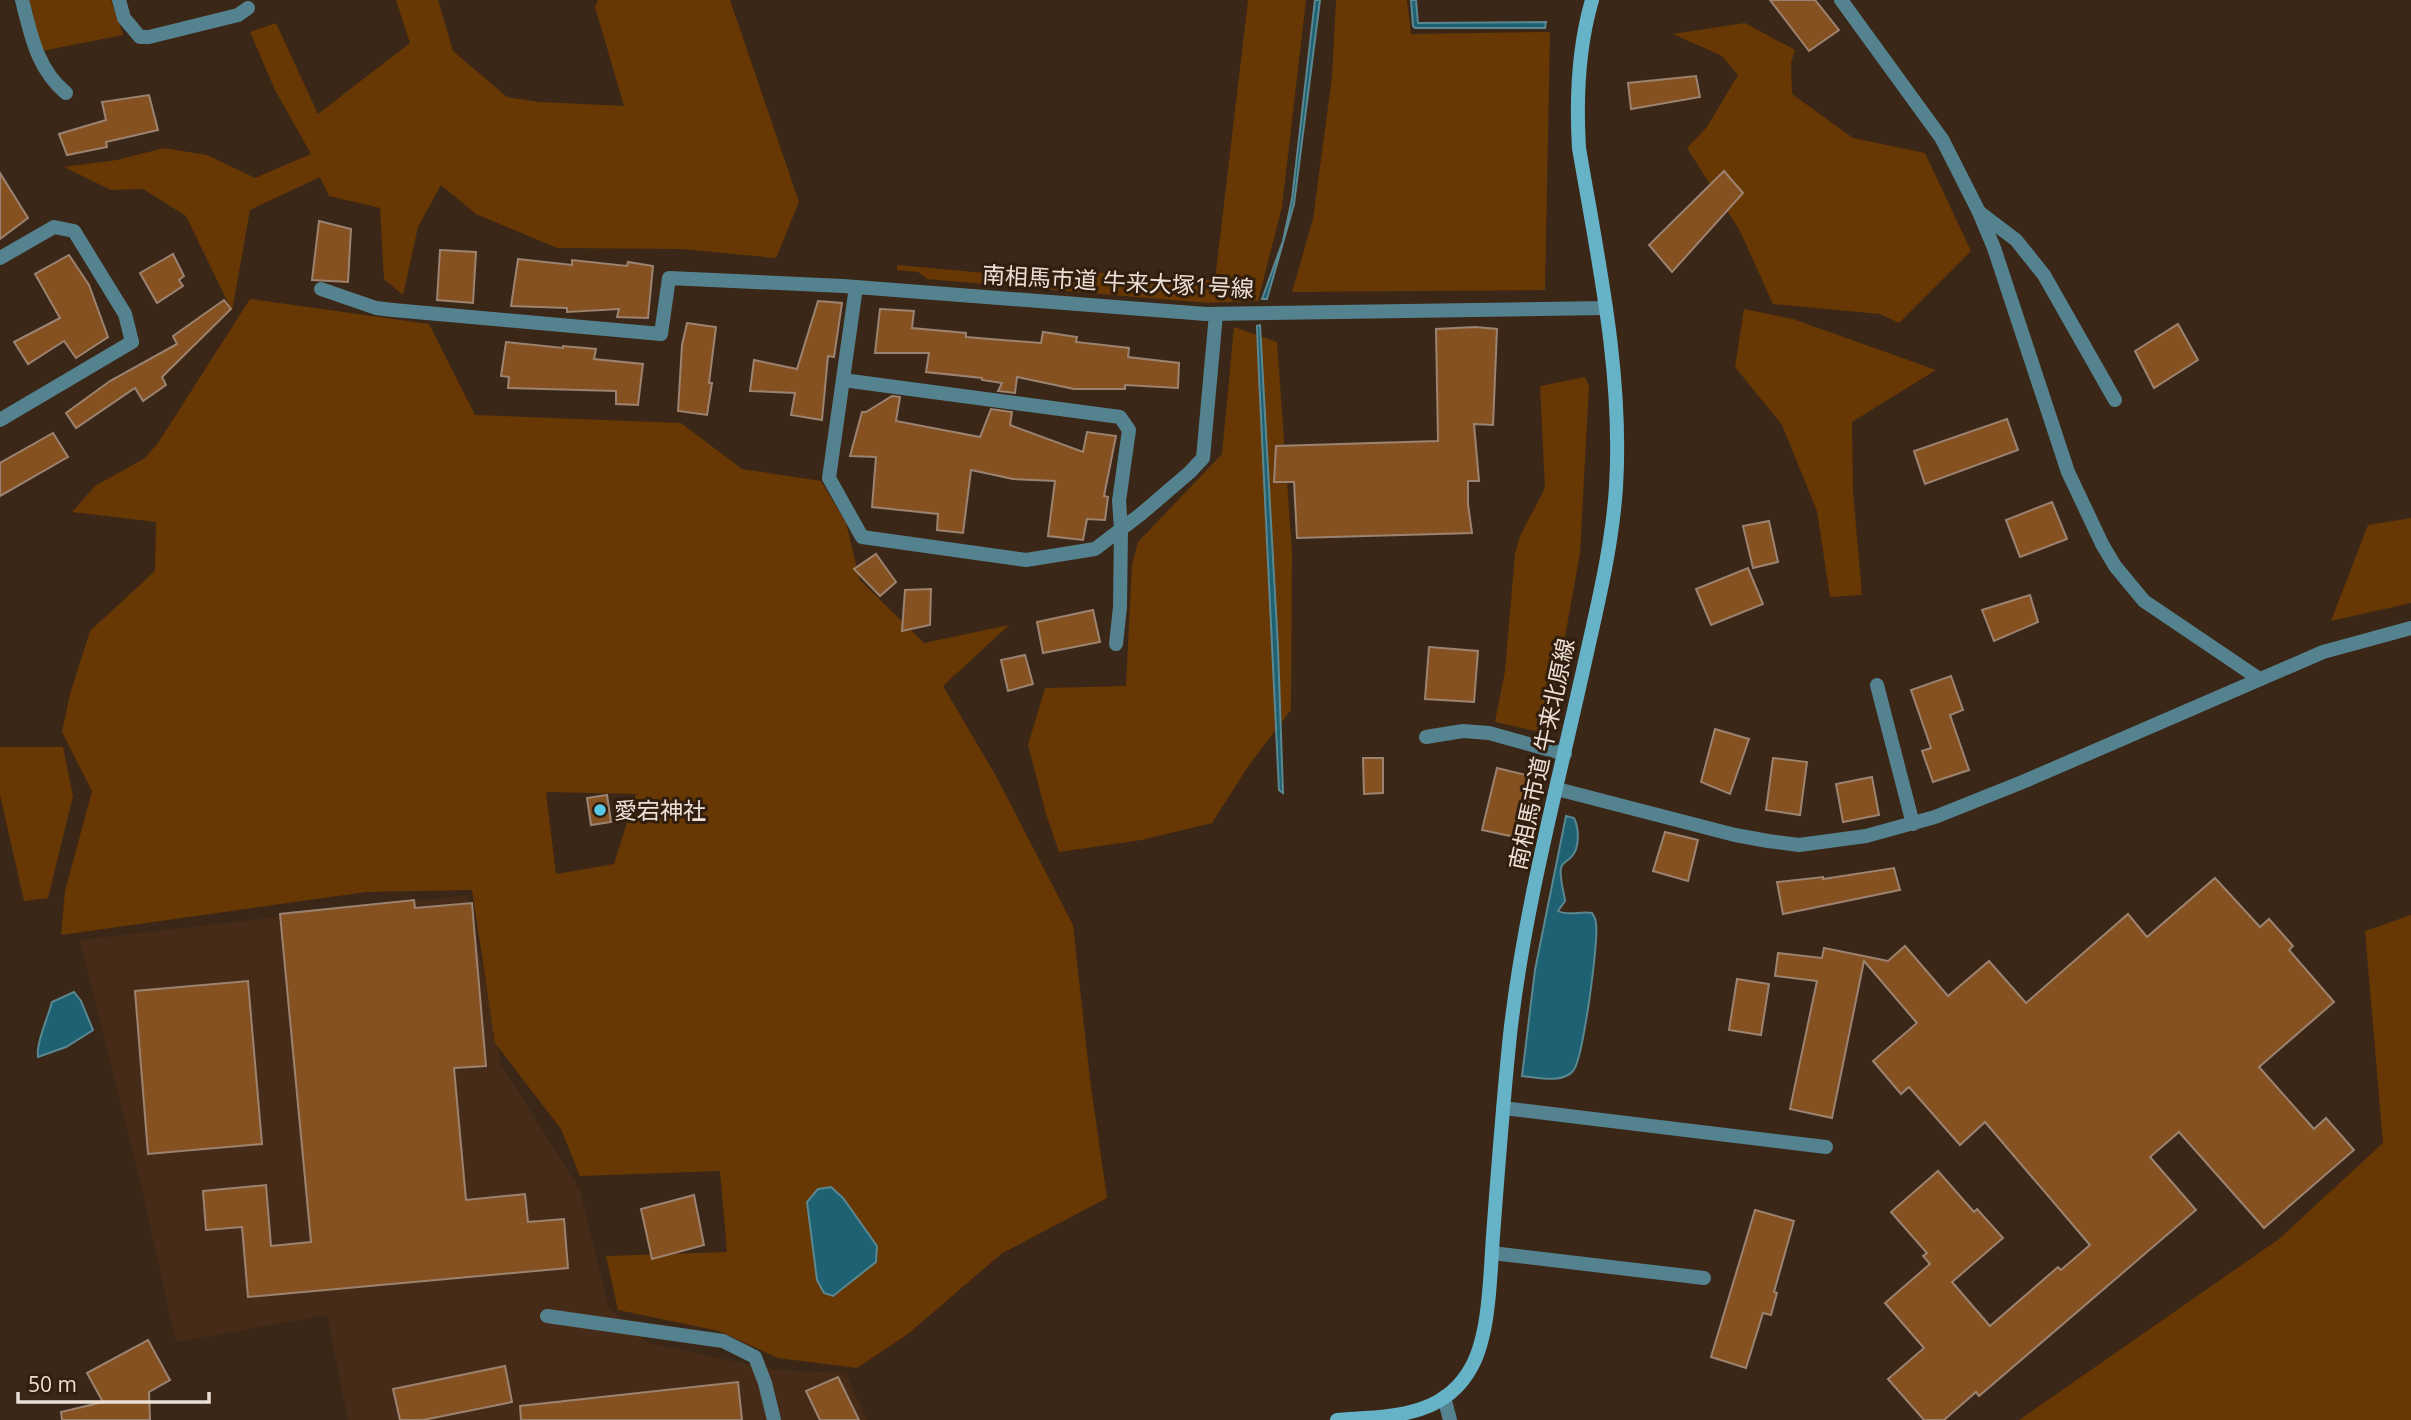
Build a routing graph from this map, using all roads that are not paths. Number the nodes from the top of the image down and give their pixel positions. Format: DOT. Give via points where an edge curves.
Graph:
graph roads {
  1 [pos="22,0"];
  2 [pos="119,0"];
  3 [pos="1592,0"];
  4 [pos="1840,0"];
  5 [pos="248,8"];
  6 [pos="66,93"];
  7 [pos="1979,212"];
  8 [pos="0,258"];
  9 [pos="856,287"];
  10 [pos="321,289"];
  11 [pos="1606,308"];
  12 [pos="1216,314"];
  13 [pos="843,380"];
  14 [pos="2115,400"];
  15 [pos="0,420"];
  16 [pos="1121,529"];
  17 [pos="2411,628"];
  18 [pos="1116,644"];
  19 [pos="2258,678"];
  20 [pos="1877,685"];
  21 [pos="1426,737"];
  22 [pos="1565,754"];
  23 [pos="1557,789"];
  24 [pos="1913,824"];
  25 [pos="1503,1108"];
  26 [pos="1826,1147"];
  27 [pos="1492,1253"];
  28 [pos="1704,1278"];
  29 [pos="547,1316"];
  30 [pos="1444,1398"];
  31 [pos="774,1420"];
  32 [pos="1337,1420"];
  33 [pos="1450,1420"];
  1 -- 6 [label="street" via="38,58"];
  2 -- 5 [label="street" via="124,18 140,37 238,15"];
  3 -- 11 [label="street, 南相馬市道 牛来北原線" via="1579,68 1579,148"];
  4 -- 7 [label="street" via="1942,139"];
  7 -- 14 [label="street" via="2016,240 2044,275"];
  7 -- 19 [label="street" via="2068,472 2115,566 2144,601"];
  8 -- 15 [label="street" via="54,227 74,231 125,314 132,342"];
  9 -- 10 [label="street, 南相馬市道 牛来大塚1号線" via="669,278 661,334 376,308"];
  9 -- 12 [label="street, 南相馬市道 牛来大塚1号線"];
  9 -- 13 [label="street"];
  11 -- 12 [label="street, 南相馬市道 牛来大塚1号線"];
  11 -- 22 [label="street, 南相馬市道 牛来北原線" via="1616,399 1616,488 1603,583"];
  12 -- 16 [label="street" via="1203,458"];
  13 -- 16 [label="street" via="1120,417 1129,430 1119,501"];
  13 -- 16 [label="street" via="829,478 862,537 1026,560 1095,549"];
  16 -- 18 [label="street"];
  17 -- 19 [label="street" via="2323,652"];
  19 -- 24 [label="street" via="2025,782"];
  20 -- 24 [label="street"];
  21 -- 22 [label="street" via="1463,731 1489,733"];
  22 -- 23 [label="street, 南相馬市道 牛来北原線"];
  23 -- 24 [label="street" via="1735,835 1799,845"];
  23 -- 25 [label="street, 南相馬市道 牛来北原線" via="1520,966"];
  25 -- 26 [label="street"];
  25 -- 27 [label="street, 南相馬市道 牛来北原線"];
  27 -- 28 [label="street"];
  27 -- 30 [label="street, 南相馬市道 牛来北原線" via="1480,1345 1460,1384"];
  29 -- 31 [label="street" via="723,1341 743,1350 755,1357"];
  30 -- 32 [label="street, 南相馬市道 牛来北原線" via="1406,1414"];
  30 -- 33 [label="street"];
}
